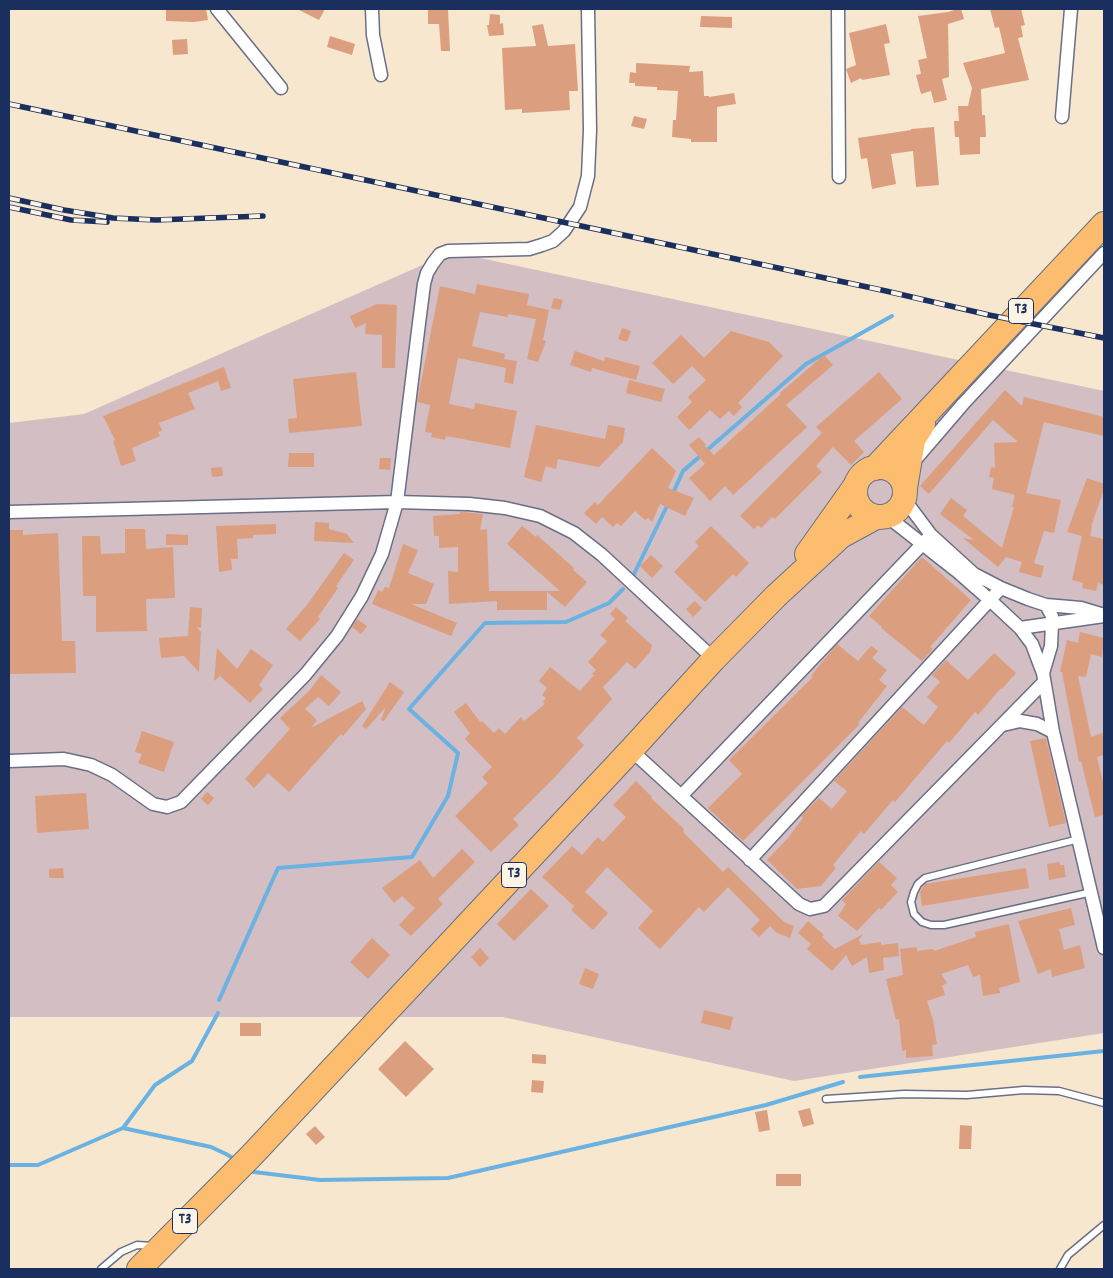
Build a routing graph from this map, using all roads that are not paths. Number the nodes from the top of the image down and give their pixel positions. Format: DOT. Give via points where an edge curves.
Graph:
graph roads {
  1 [pos="217,9"];
  2 [pos="372,9"];
  3 [pos="588,9"];
  4 [pos="838,9"];
  5 [pos="1071,9"];
  6 [pos="381,75"];
  7 [pos="281,88"];
  8 [pos="1062,117"];
  9 [pos="839,176"];
  10 [pos="1104,224"];
  11 [pos="1104,253"];
  12 [pos="938,399"];
  13 [pos="876,468"];
  14 [pos="906,485"];
  15 [pos="856,486"];
  16 [pos="397,502"];
  17 [pos="9,512"];
  18 [pos="882,517"];
  19 [pos="927,539"];
  20 [pos="1001,588"];
  21 [pos="776,596"];
  22 [pos="991,601"];
  23 [pos="1046,605"];
  24 [pos="1104,616"];
  25 [pos="1074,620"];
  26 [pos="1052,624"];
  27 [pos="1020,628"];
  28 [pos="1052,640"];
  29 [pos="714,659"];
  30 [pos="1044,678"];
  31 [pos="1003,725"];
  32 [pos="1053,732"];
  33 [pos="632,750"];
  34 [pos="9,761"];
  35 [pos="682,794"];
  36 [pos="1079,839"];
  37 [pos="750,860"];
  38 [pos="1092,892"];
  39 [pos="1104,948"];
  40 [pos="826,1099"];
  41 [pos="1104,1102"];
  42 [pos="1104,1225"];
  43 [pos="159,1247"];
  44 [pos="101,1269"];
  45 [pos="138,1269"];
  46 [pos="1060,1269"];
  1 -- 7 [label="street"];
  2 -- 6 [label="street" via="373,35"];
  3 -- 16 [label="street" via="590,130 588,176 580,207 564,231 548,243 529,248 448,251 433,262 424,284 418,323"];
  4 -- 9 [label="street"];
  5 -- 8 [label="street"];
  10 -- 12 [label="highway, T3"];
  11 -- 14 [label="street" via="963,404"];
  12 -- 13 [label="highway, T3"];
  12 -- 14 [label="highway, T3" via="913,440"];
  13 -- 14 [label="highway" via="891,470"];
  13 -- 15 [label="highway, T3" via="863,474"];
  14 -- 18 [label="highway, T3" via="901,507 895,513"];
  14 -- 19 [label="street"];
  15 -- 18 [label="highway" via="855,494 861,509"];
  15 -- 21 [label="highway, T3"];
  16 -- 17 [label="street"];
  16 -- 29 [label="street" via="468,504 540,516 574,533 602,555"];
  16 -- 34 [label="street" via="382,554 362,596 337,636 305,676 181,802 167,807 153,804 112,775 91,765 64,759"];
  18 -- 19 [label="street"];
  18 -- 21 [label="highway, T3" via="841,536"];
  19 -- 20 [label="street" via="974,574"];
  19 -- 22 [label="street"];
  19 -- 35 [label="street"];
  20 -- 22 [label="street"];
  20 -- 23 [label="street"];
  21 -- 29 [label="highway, T3"];
  22 -- 27 [label="street"];
  22 -- 37 [label="street"];
  23 -- 24 [label="street" via="1081,608"];
  23 -- 26 [label="street"];
  24 -- 25 [label="street"];
  25 -- 26 [label="street"];
  25 -- 28 [label="street"];
  26 -- 27 [label="street"];
  26 -- 28 [label="street"];
  27 -- 30 [label="street" via="1032,644"];
  28 -- 30 [label="street"];
  29 -- 33 [label="highway, T3"];
  30 -- 31 [label="street"];
  30 -- 32 [label="street"];
  31 -- 32 [label="street" via="1020,721 1038,724"];
  31 -- 37 [label="street" via="824,906 810,909 799,904"];
  32 -- 36 [label="street"];
  33 -- 35 [label="street"];
  33 -- 43 [label="highway, T3" via="252,1155"];
  35 -- 37 [label="street"];
  36 -- 38 [label="street"];
  36 -- 38 [label="lane" via="925,878 918,884 911,902 914,914 922,922 944,925"];
  38 -- 39 [label="street"];
  40 -- 41 [label="lane" via="1024,1090 1059,1091"];
  42 -- 46 [label="lane" via="1068,1255"];
  43 -- 44 [label="lane" via="137,1245 121,1252"];
  43 -- 45 [label="highway, T3"];
}
